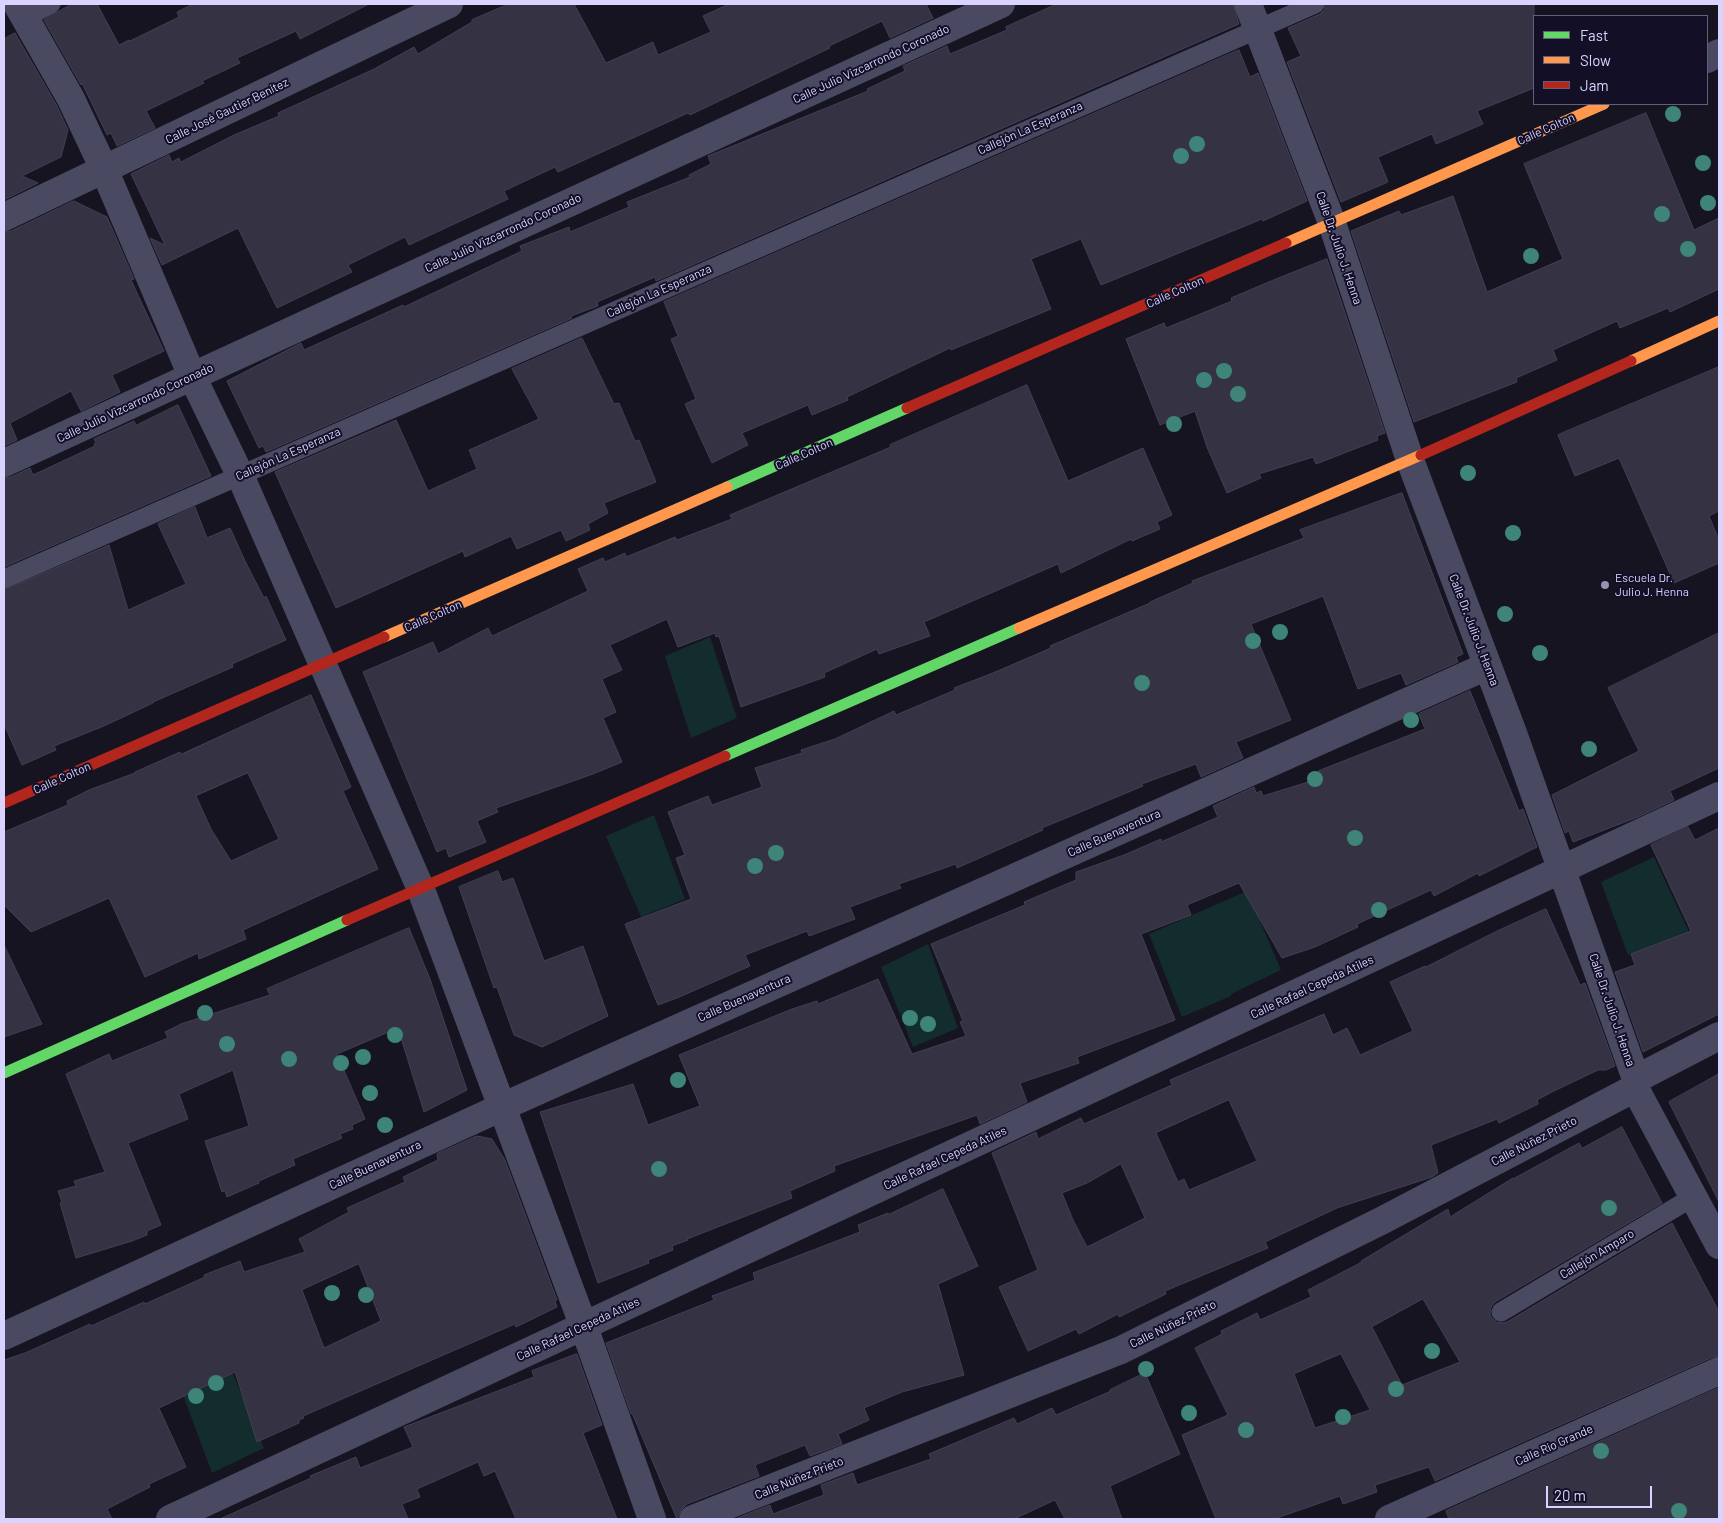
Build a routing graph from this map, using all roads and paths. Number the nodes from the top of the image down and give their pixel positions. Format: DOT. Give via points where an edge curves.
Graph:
graph roads {
  1 [pos="51,4"];
  2 [pos="449,4"];
  3 [pos="1002,4"];
  4 [pos="1315,4"];
  5 [pos="22,11"];
  6 [pos="1253,16"];
  7 [pos="1602,105"];
  8 [pos="104,169"];
  9 [pos="4,217"];
  10 [pos="1332,223"];
  11 [pos="1719,321"];
  12 [pos="192,376"];
  13 [pos="1410,460"];
  14 [pos="4,463"];
  15 [pos="240,475"];
  16 [pos="4,579"];
  17 [pos="323,664"];
  18 [pos="1487,666"];
  19 [pos="1719,796"];
  20 [pos="4,803"];
  21 [pos="1562,870"];
  22 [pos="420,887"];
  23 [pos="1719,1036"];
  24 [pos="4,1073"];
  25 [pos="1635,1084"];
  26 [pos="502,1107"];
  27 [pos="1693,1197"];
  28 [pos="1718,1239"];
  29 [pos="1501,1312"];
  30 [pos="584,1327"];
  31 [pos="4,1336"];
  32 [pos="1719,1371"];
  33 [pos="170,1519"];
  34 [pos="652,1519"];
  35 [pos="693,1519"];
  36 [pos="1389,1519"];
  1 -- 5 [label="lane"];
  2 -- 8 [label="street, Calle José Gautier Benítez"];
  3 -- 12 [label="street, Calle Julio Vizcarrondo Coronado"];
  4 -- 6 [label="lane, Callejón La Esperanza"];
  5 -- 8 [label="street" via="71,99"];
  6 -- 10 [label="street, Calle Dr. Julio J. Henna"];
  6 -- 15 [label="lane, Callejón La Esperanza"];
  7 -- 10 [label="street, Calle Colton"];
  8 -- 9 [label="street, Calle José Gautier Benítez"];
  8 -- 12 [label="street"];
  10 -- 13 [label="street, Calle Dr. Julio J. Henna"];
  10 -- 17 [label="street, Calle Colton"];
  11 -- 13 [label="street"];
  12 -- 14 [label="street, Calle Julio Vizcarrondo Coronado"];
  12 -- 15 [label="street"];
  13 -- 18 [label="street, Calle Dr. Julio J. Henna"];
  13 -- 22 [label="street"];
  15 -- 16 [label="lane, Callejón La Esperanza"];
  15 -- 17 [label="street"];
  17 -- 20 [label="street, Calle Colton"];
  17 -- 22 [label="street"];
  18 -- 21 [label="street, Calle Dr. Julio J. Henna"];
  18 -- 26 [label="street, Calle Buenaventura"];
  19 -- 21 [label="street, Calle Rafael Cepeda Atiles"];
  21 -- 25 [label="street, Calle Dr. Julio J. Henna"];
  21 -- 30 [label="street, Calle Rafael Cepeda Atiles"];
  22 -- 24 [label="street"];
  22 -- 26 [label="street"];
  23 -- 25 [label="street, Calle Núñez Prieto"];
  25 -- 27 [label="street, Calle Dr. Julio J. Henna"];
  25 -- 35 [label="street, Calle Núñez Prieto" via="1381,1221 1121,1350"];
  26 -- 30 [label="street"];
  26 -- 31 [label="street, Calle Buenaventura"];
  27 -- 28 [label="street, Calle Dr. Julio J. Henna"];
  27 -- 29 [label="lane, Callejón Amparo"];
  30 -- 33 [label="street, Calle Rafael Cepeda Atiles"];
  30 -- 34 [label="street"];
  32 -- 36 [label="street, Calle Río Grande"];
}
